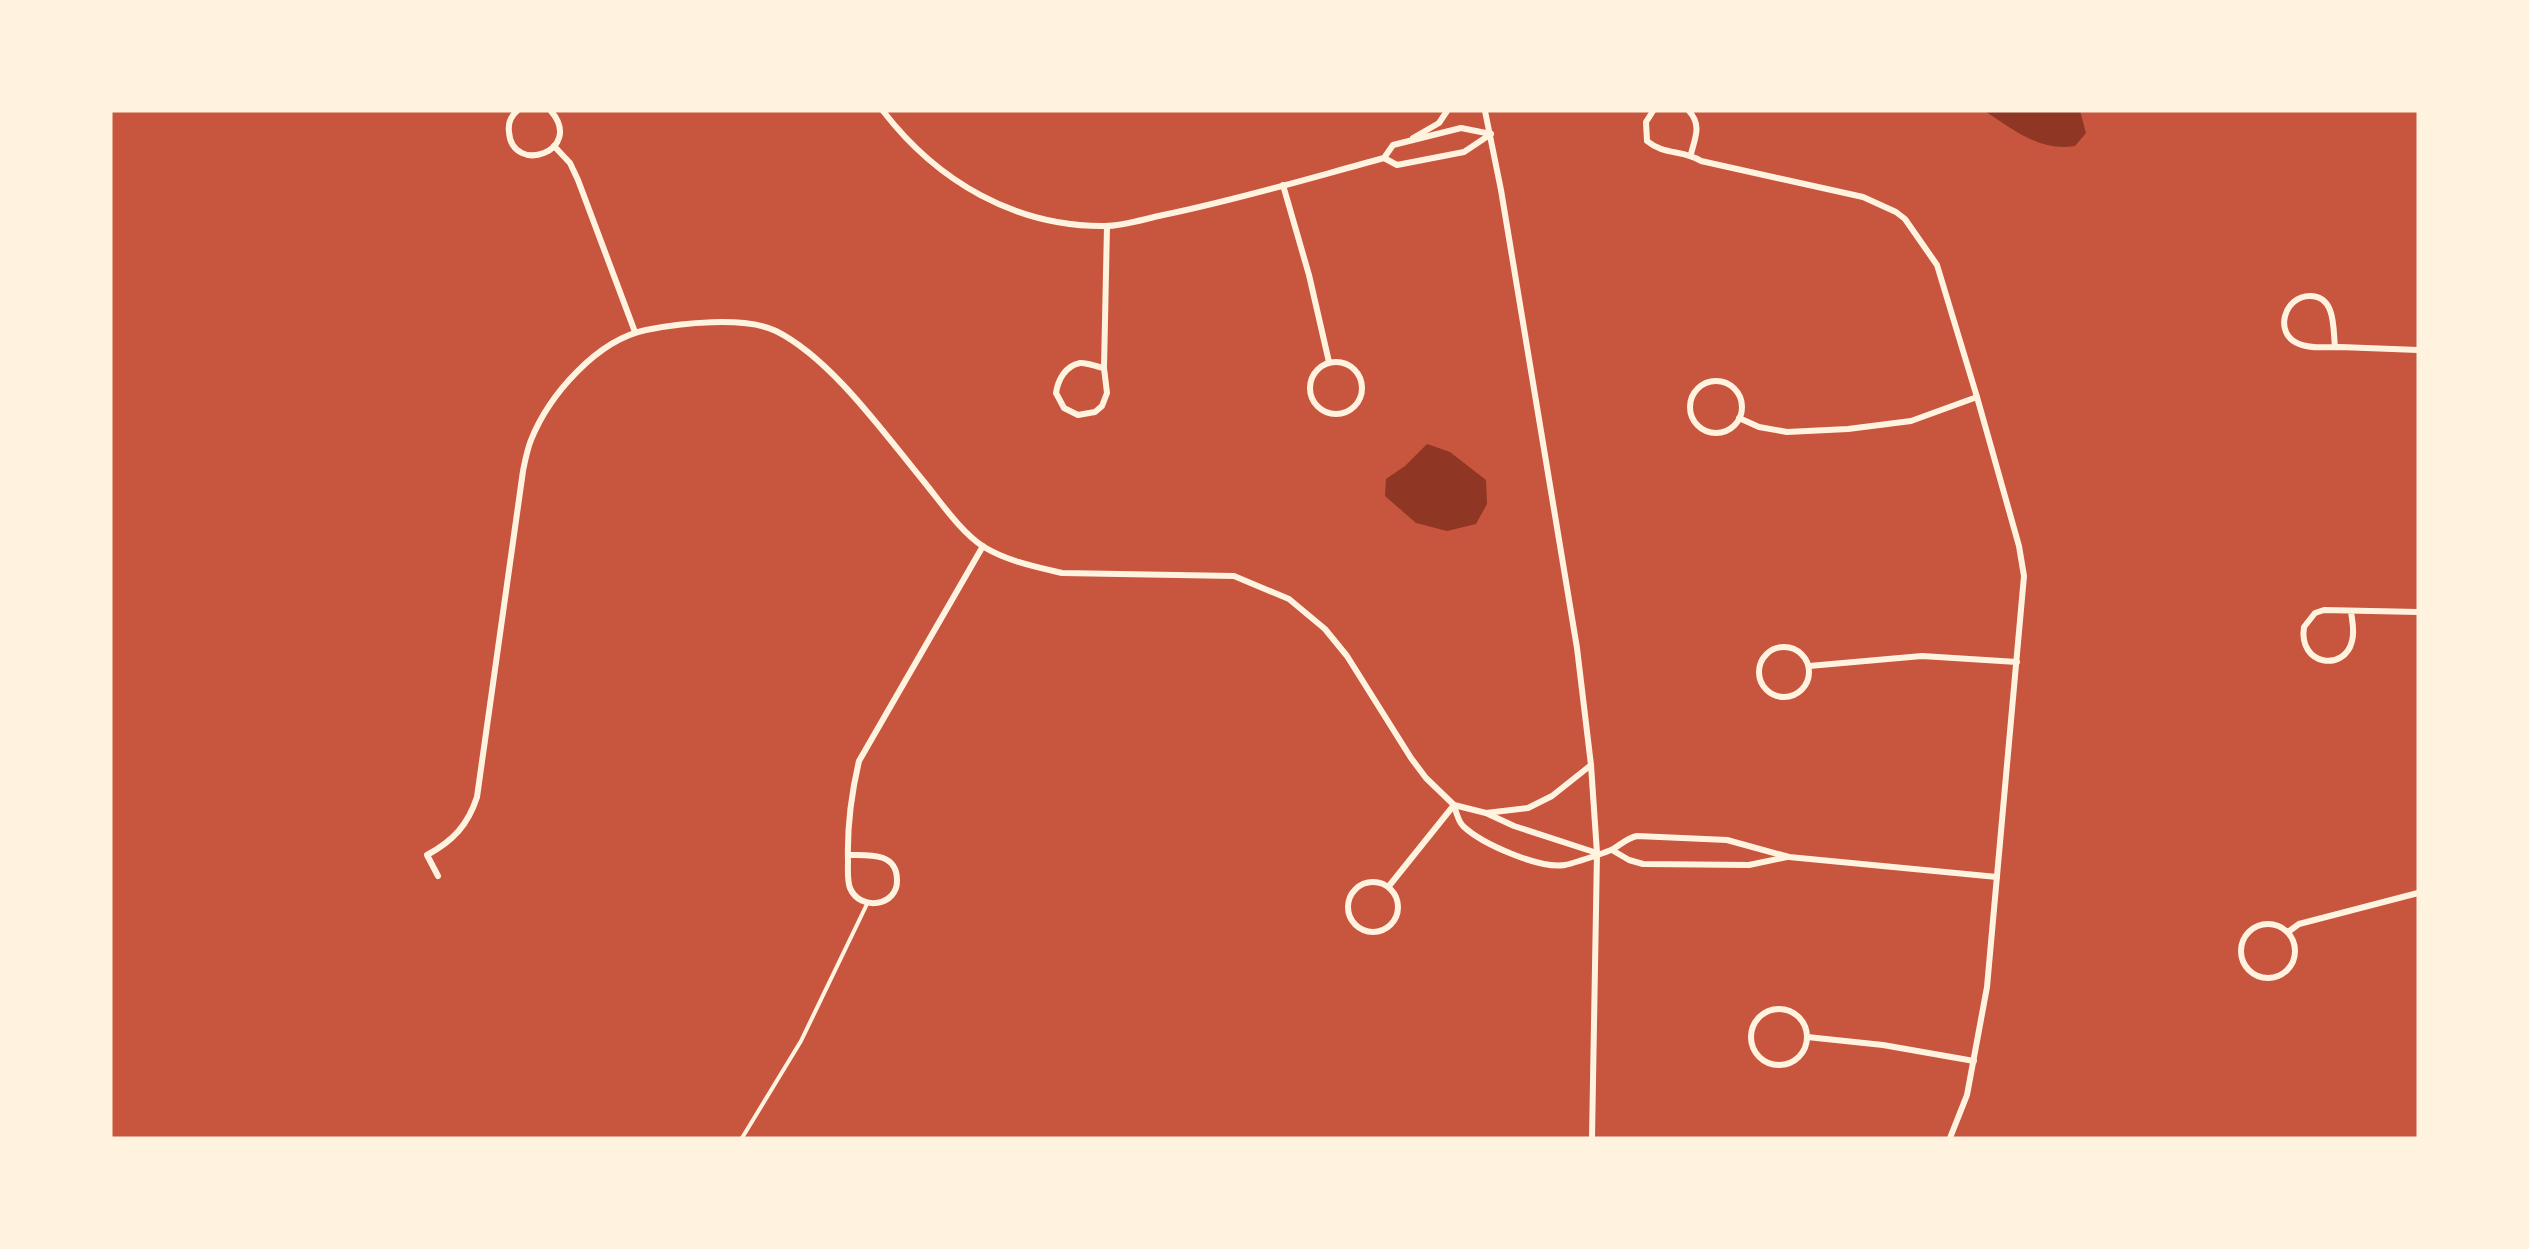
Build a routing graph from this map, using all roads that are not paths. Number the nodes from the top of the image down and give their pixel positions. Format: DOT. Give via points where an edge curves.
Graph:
graph roads {
  1 [pos="517,111"];
  2 [pos="551,111"];
  3 [pos="883,111"];
  4 [pos="1448,111"];
  5 [pos="1485,111"];
  6 [pos="1653,111"];
  7 [pos="1689,111"];
  8 [pos="1491,134"];
  9 [pos="1407,141"];
  10 [pos="554,146"];
  11 [pos="1691,154"];
  12 [pos="1384,158"];
  13 [pos="1284,185"];
  14 [pos="1107,226"];
  15 [pos="635,332"];
  16 [pos="2335,347"];
  17 [pos="2418,350"];
  18 [pos="1329,362"];
  19 [pos="1104,368"];
  20 [pos="1977,398"];
  21 [pos="1740,418"];
  22 [pos="984,546"];
  23 [pos="2351,612"];
  24 [pos="2418,612"];
  25 [pos="2017,662"];
  26 [pos="1809,666"];
  27 [pos="1591,765"];
  28 [pos="1454,806"];
  29 [pos="1486,813"];
  30 [pos="1612,849"];
  31 [pos="1597,853"];
  32 [pos="848,855"];
  33 [pos="1789,857"];
  34 [pos="438,876"];
  35 [pos="1997,877"];
  36 [pos="1389,886"];
  37 [pos="2418,893"];
  38 [pos="867,903"];
  39 [pos="2288,932"];
  40 [pos="1807,1037"];
  41 [pos="1974,1061"];
  42 [pos="742,1138"];
  43 [pos="1592,1138"];
  44 [pos="1950,1138"];
  1 -- 10 [label="street" via="508,130 514,146 536,156"];
  2 -- 10 [label="street" via="560,126"];
  3 -- 14 [label="street" via="934,165 984,198 1035,217"];
  4 -- 9 [label="street" via="1439,123"];
  5 -- 8 [label="street"];
  6 -- 11 [label="street" via="1646,122 1647,141 1665,152"];
  7 -- 11 [label="street" via="1698,129"];
  8 -- 9 [label="street" via="1461,128"];
  8 -- 12 [label="street" via="1464,152 1397,165"];
  8 -- 27 [label="street" via="1577,648"];
  9 -- 12 [label="street" via="1393,145"];
  10 -- 15 [label="street" via="570,163 578,180"];
  11 -- 20 [label="street" via="1701,161 1863,197 1905,219 1937,266"];
  12 -- 13 [label="street"];
  13 -- 14 [label="street"];
  13 -- 18 [label="street"];
  14 -- 19 [label="street"];
  15 -- 22 [label="street" via="702,323 747,324 775,331 798,345 852,394 953,518"];
  15 -- 34 [label="street" via="616,340 576,372 543,416 531,441 523,471 477,797 471,817 440,848 427,855"];
  16 -- 16 [label="street" via="2307,346 2290,338 2284,322 2292,302 2308,296 2329,306"];
  16 -- 17 [label="street"];
  18 -- 18 [label="street" via="1314,372 1310,394 1320,409 1340,414 1356,405 1362,384 1353,368"];
  19 -- 19 [label="street" via="1080,363 1068,369 1057,384 1059,401 1070,412 1087,415 1102,406 1107,393"];
  20 -- 21 [label="street" via="1911,421 1828,430 1787,432 1759,428"];
  20 -- 25 [label="street" via="2024,576"];
  21 -- 21 [label="street" via="1742,409 1737,392 1723,382 1706,383 1693,396 1691,413 1701,428 1718,432"];
  22 -- 28 [label="street" via="1062,573 1234,576 1289,599 1325,629 1347,656 1426,778"];
  22 -- 32 [label="street" via="864,748 850,797"];
  23 -- 23 [label="street" via="2324,610 2308,619 2302,636 2309,653 2325,661 2343,656 2352,642"];
  23 -- 24 [label="street"];
  25 -- 26 [label="street" via="1922,656"];
  25 -- 35 [label="street"];
  26 -- 26 [label="street" via="1801,652 1778,647 1761,663 1760,680 1771,693 1787,697 1808,682"];
  27 -- 29 [label="street" via="1552,796 1528,808"];
  27 -- 31 [label="street"];
  28 -- 29 [label="street"];
  28 -- 31 [label="street" via="1461,825 1486,843 1535,861 1566,865"];
  28 -- 36 [label="street"];
  29 -- 31 [label="street"];
  30 -- 31 [label="street"];
  30 -- 33 [label="street" via="1643,864 1749,865"];
  30 -- 33 [label="street" via="1637,836 1727,840"];
  31 -- 43 [label="street"];
  32 -- 38 [label="street" via="849,886 853,894"];
  32 -- 38 [label="street" via="882,856 895,867 897,887 893,895 886,901"];
  33 -- 35 [label="street"];
  35 -- 41 [label="street" via="1987,987"];
  36 -- 36 [label="street" via="1366,883 1355,890 1348,913 1356,926 1372,932 1390,925 1398,909"];
  37 -- 39 [label="street" via="2307,921"];
  38 -- 42 [label="lane" via="801,1041"];
  39 -- 39 [label="street" via="2271,924 2252,929 2242,945 2246,967 2262,978 2283,974 2294,959"];
  40 -- 40 [label="street" via="1801,1019 1778,1008 1760,1016 1750,1033 1755,1052 1772,1065 1791,1062 1799,1056"];
  40 -- 41 [label="street"];
  41 -- 44 [label="street"];
}
